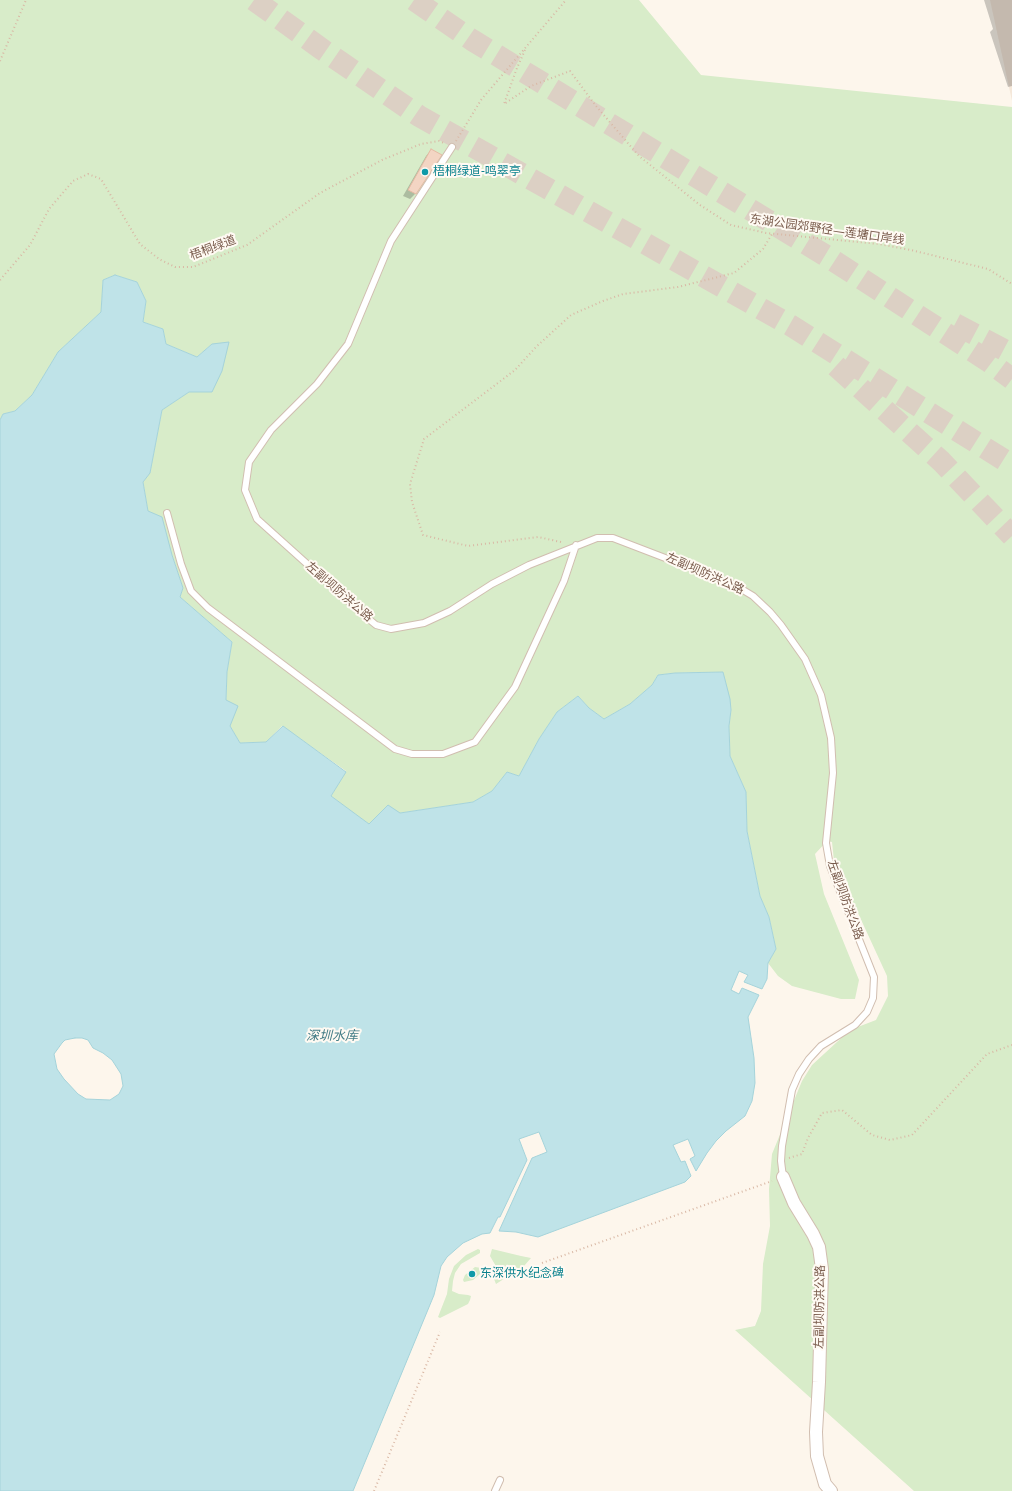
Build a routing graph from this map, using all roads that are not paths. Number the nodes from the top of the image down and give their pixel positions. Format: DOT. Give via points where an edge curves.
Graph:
graph roads {
  1 [pos="452,147"];
  2 [pos="167,513"];
  3 [pos="576,545"];
  4 [pos="783,1177"];
  5 [pos="500,1480"];
  6 [pos="495,1491"];
  7 [pos="831,1491"];
  1 -- 3 [label="lane, 左副坝防洪公路" via="391,241 348,344 317,384 271,430 249,462 245,490 258,519 365,616 376,624 391,629 424,623 450,611 498,580"];
  2 -- 3 [label="lane" via="191,591 208,608 395,749 412,754 443,754 475,742 515,687 564,581"];
  3 -- 4 [label="lane, 左副坝防洪公路" via="597,538 613,538 733,584 753,596 770,612 806,659 820,695 831,738 833,773 826,844 830,866 874,977 873,998 867,1012 855,1025 821,1046 799,1074 792,1090 782,1146"];
  4 -- 7 [label="street, 左副坝防洪公路" via="819,1248 822,1269 816,1450 826,1484"];
  5 -- 6 [label="lane"];
}
